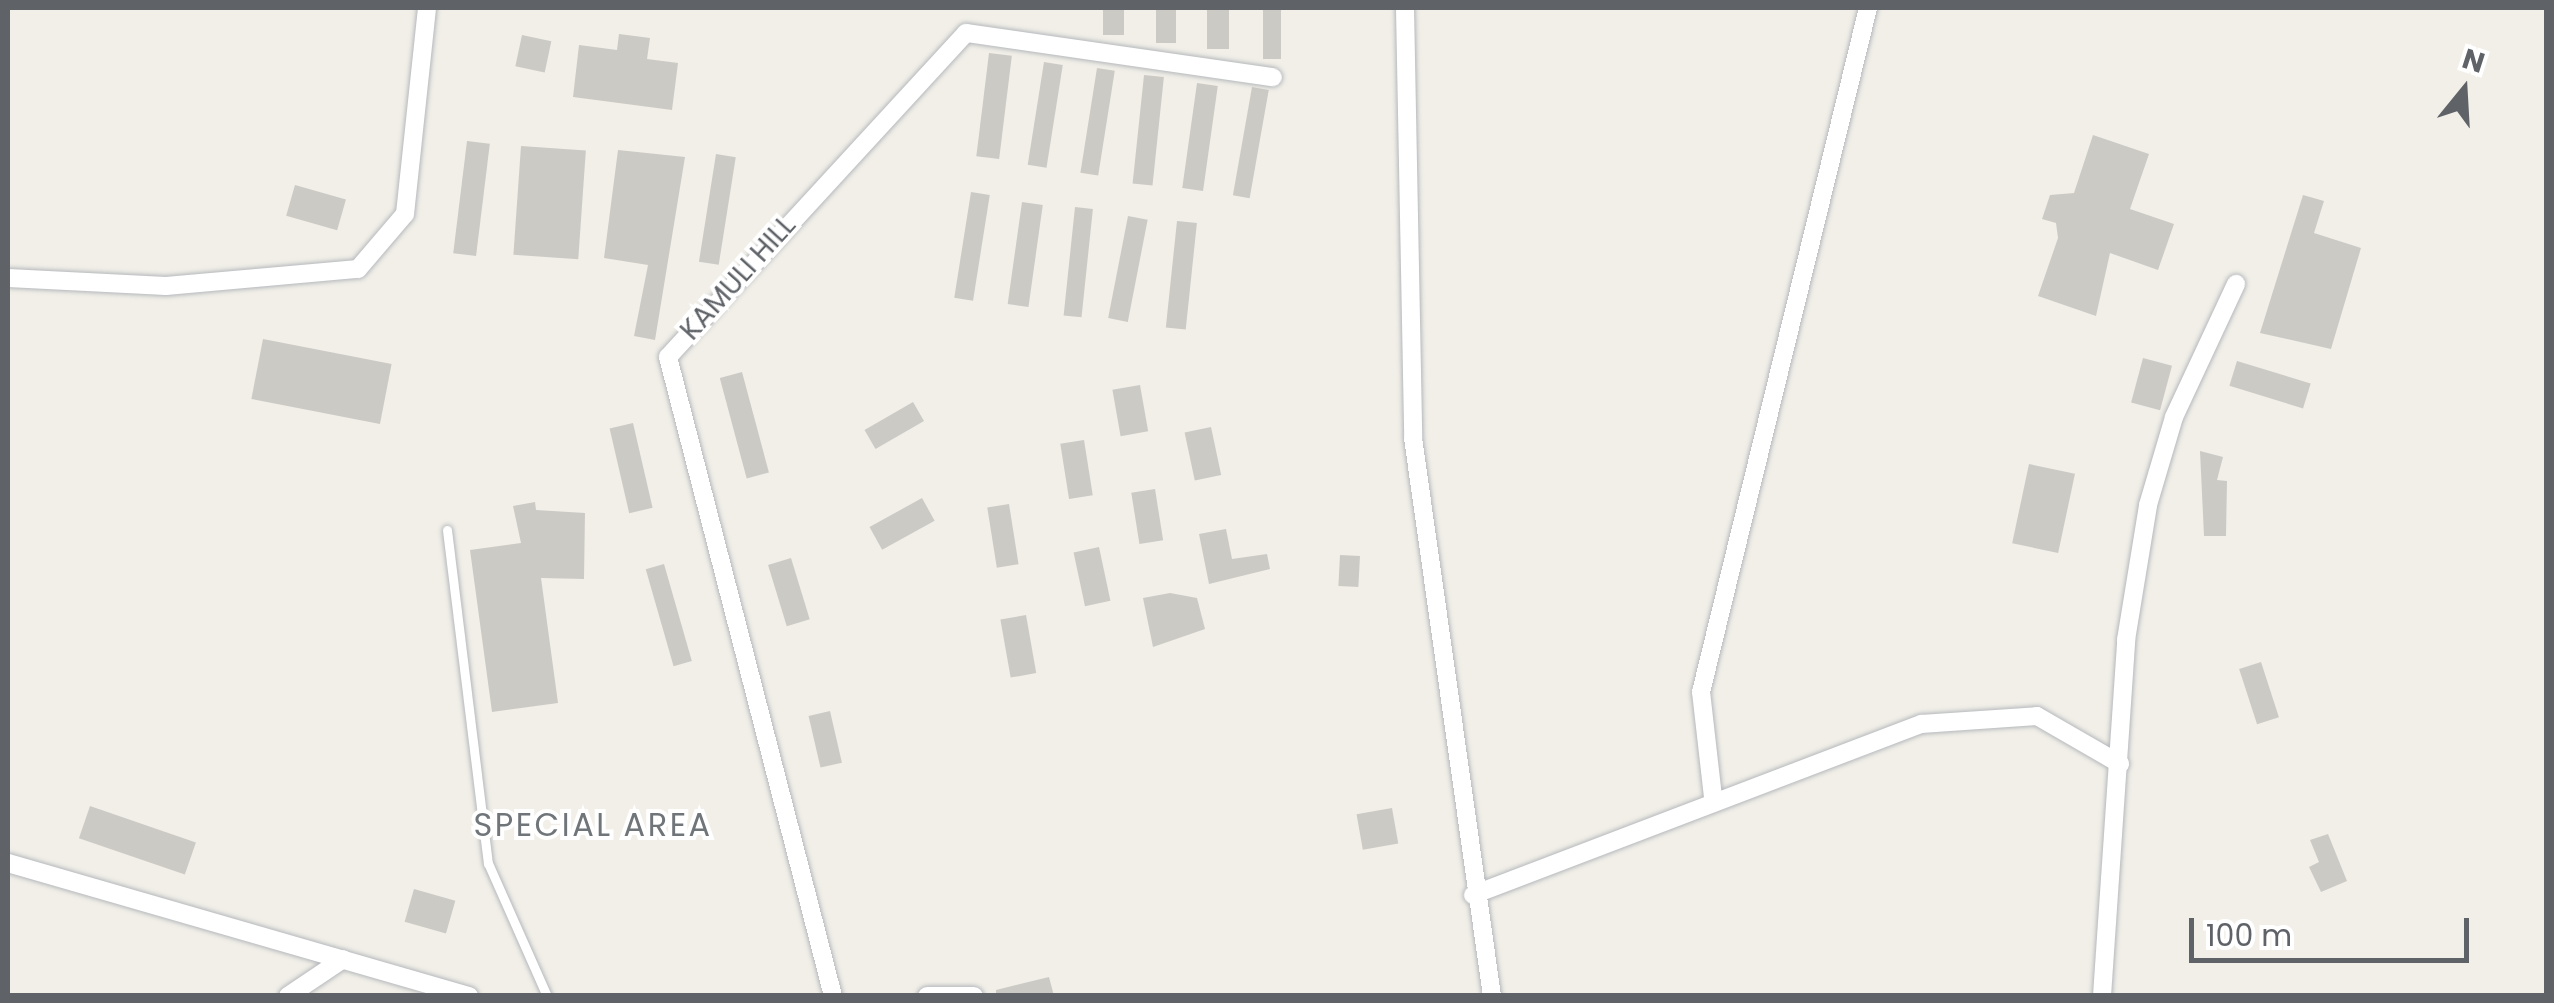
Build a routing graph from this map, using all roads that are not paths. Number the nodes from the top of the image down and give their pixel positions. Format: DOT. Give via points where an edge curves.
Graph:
graph roads {
  1 [pos="428,8"];
  2 [pos="1405,8"];
  3 [pos="1868,8"];
  4 [pos="1273,77"];
  5 [pos="8,278"];
  6 [pos="2236,284"];
  7 [pos="446,530"];
  8 [pos="2120,764"];
  9 [pos="1713,798"];
  10 [pos="8,863"];
  11 [pos="1472,895"];
  12 [pos="343,959"];
  13 [pos="288,996"];
  14 [pos="469,996"];
  15 [pos="546,996"];
  16 [pos="833,996"];
  17 [pos="928,996"];
  18 [pos="974,996"];
  19 [pos="1492,996"];
  20 [pos="2102,996"];
  1 -- 5 [label="street" via="405,214 358,269 166,286"];
  2 -- 11 [label="street" via="1413,438"];
  3 -- 9 [label="street" via="1701,692"];
  4 -- 16 [label="street, KAMULI HILL" via="966,34 668,358"];
  6 -- 8 [label="street" via="2174,417 2148,505 2126,640"];
  7 -- 15 [label="lane" via="488,863"];
  8 -- 9 [label="street" via="2037,716 1995,718 1876,737"];
  8 -- 20 [label="street"];
  9 -- 11 [label="street"];
  10 -- 12 [label="street"];
  11 -- 19 [label="street"];
  12 -- 13 [label="street"];
  12 -- 14 [label="street"];
  17 -- 18 [label="street"];
}
